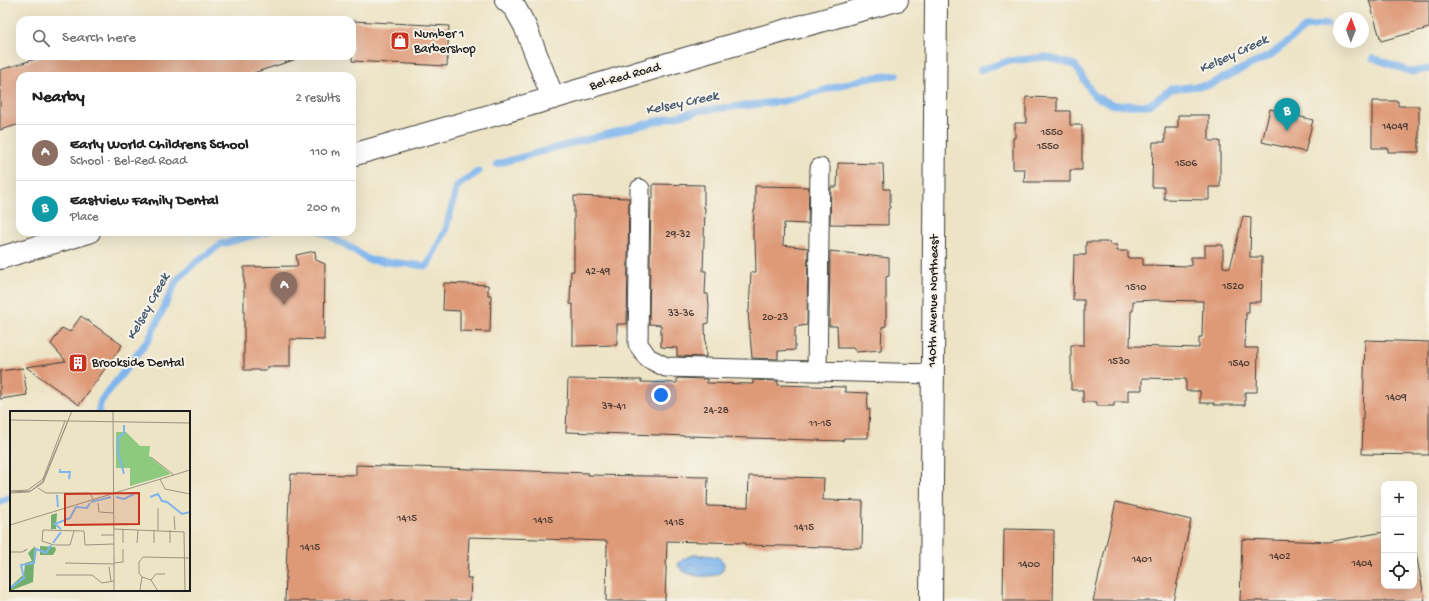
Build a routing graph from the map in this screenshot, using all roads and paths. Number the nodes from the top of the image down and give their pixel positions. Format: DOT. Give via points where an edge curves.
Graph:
graph roads {
  1 [pos="506,0"];
  2 [pos="897,0"];
  3 [pos="936,0"];
  4 [pos="553,98"];
  5 [pos="356,154"];
  6 [pos="820,168"];
  7 [pos="640,189"];
  8 [pos="76,236"];
  9 [pos="0,258"];
  10 [pos="817,371"];
  11 [pos="933,374"];
  12 [pos="931,601"];
  1 -- 4 [label="main road" via="516,8 525,26"];
  2 -- 4 [label="main road, Bel-Red Road"];
  3 -- 11 [label="main road, 140th Avenue Northeast"];
  4 -- 5 [label="main road, Bel-Red Road"];
  6 -- 10 [label="street"];
  7 -- 10 [label="street" via="638,344 648,358 666,367"];
  8 -- 9 [label="main road"];
  10 -- 11 [label="street"];
  11 -- 12 [label="main road, 140th Avenue Northeast"];
}
